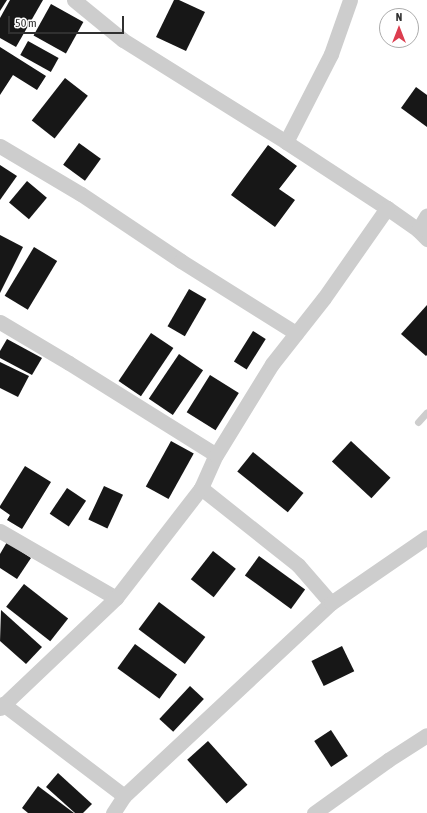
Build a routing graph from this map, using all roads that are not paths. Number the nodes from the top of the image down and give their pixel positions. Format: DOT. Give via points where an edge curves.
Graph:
graph roads {
  1 [pos="74,0"];
  2 [pos="350,0"];
  3 [pos="286,142"];
  4 [pos="0,146"];
  5 [pos="386,208"];
  6 [pos="427,215"];
  7 [pos="422,235"];
  8 [pos="0,322"];
  9 [pos="296,333"];
  10 [pos="427,412"];
  11 [pos="418,422"];
  12 [pos="216,455"];
  13 [pos="201,488"];
  14 [pos="0,531"];
  15 [pos="427,537"];
  16 [pos="116,598"];
  17 [pos="331,603"];
  18 [pos="1,706"];
  19 [pos="427,735"];
  20 [pos="124,796"];
  21 [pos="113,813"];
  22 [pos="314,813"];
  1 -- 3 [label="street" via="123,40"];
  2 -- 3 [label="street" via="330,54"];
  3 -- 5 [label="street"];
  4 -- 9 [label="street" via="81,194"];
  5 -- 7 [label="street"];
  5 -- 9 [label="street" via="324,298"];
  6 -- 7 [label="street"];
  8 -- 12 [label="street"];
  9 -- 12 [label="street" via="272,364"];
  10 -- 11 [label="lane"];
  12 -- 13 [label="street"];
  13 -- 16 [label="street"];
  13 -- 17 [label="street" via="298,565"];
  14 -- 16 [label="street"];
  15 -- 17 [label="street"];
  16 -- 18 [label="street"];
  17 -- 20 [label="street"];
  18 -- 20 [label="street"];
  19 -- 22 [label="street"];
  20 -- 21 [label="street"];
}
